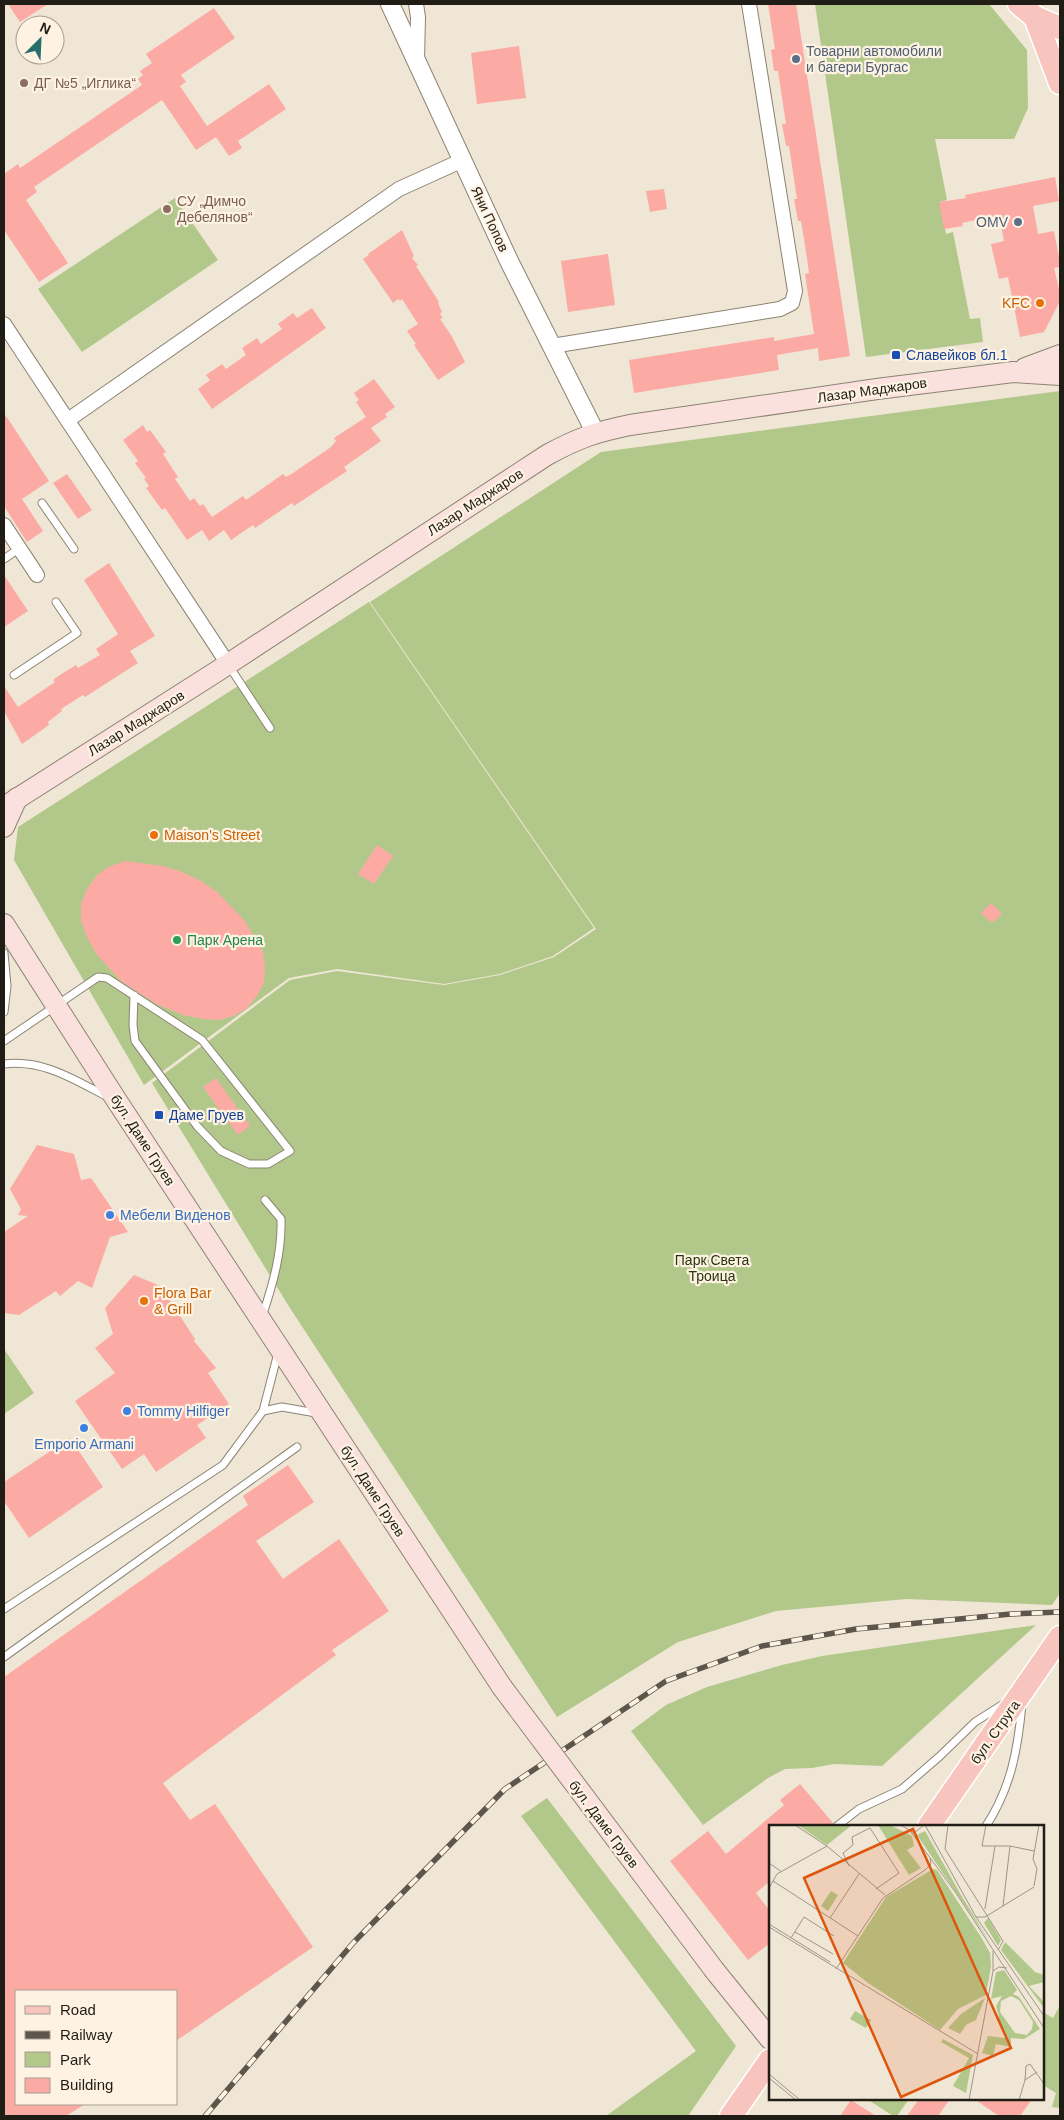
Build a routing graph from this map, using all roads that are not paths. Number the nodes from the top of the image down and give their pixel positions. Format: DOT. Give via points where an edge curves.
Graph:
graph roads {
  1 [pos="390,4"];
  2 [pos="416,4"];
  3 [pos="748,4"];
  4 [pos="1027,10"];
  5 [pos="1060,28"];
  6 [pos="417,63"];
  7 [pos="1060,83"];
  8 [pos="463,160"];
  9 [pos="4,324"];
  10 [pos="552,346"];
  11 [pos="1060,355"];
  12 [pos="1012,372"];
  13 [pos="1060,375"];
  14 [pos="68,420"];
  15 [pos="595,432"];
  16 [pos="42,503"];
  17 [pos="4,525"];
  18 [pos="20,548"];
  19 [pos="74,550"];
  20 [pos="4,559"];
  21 [pos="37,574"];
  22 [pos="56,602"];
  23 [pos="228,664"];
  24 [pos="14,675"];
  25 [pos="270,728"];
  26 [pos="8,802"];
  27 [pos="4,827"];
  28 [pos="4,924"];
  29 [pos="4,953"];
  30 [pos="134,995"];
  31 [pos="56,1005"];
  32 [pos="4,1012"];
  33 [pos="4,1041"];
  34 [pos="4,1064"];
  35 [pos="117,1101"];
  36 [pos="265,1200"];
  37 [pos="261,1319"];
  38 [pos="279,1347"];
  39 [pos="263,1411"];
  40 [pos="323,1415"];
  41 [pos="297,1447"];
  42 [pos="4,1609"];
  43 [pos="1056,1643"];
  44 [pos="4,1657"];
  45 [pos="1022,1692"];
  46 [pos="838,1825"];
  47 [pos="930,1825"];
  48 [pos="987,1825"];
  49 [pos="769,2038"];
  50 [pos="769,2061"];
  51 [pos="731,2116"];
  1 -- 6 [label="street, Яни Попов"];
  2 -- 6 [label="street"];
  3 -- 10 [label="street" via="795,291 792,303 780,309"];
  4 -- 5 [label="main road"];
  4 -- 7 [label="main road"];
  6 -- 8 [label="street, Яни Попов"];
  8 -- 10 [label="street, Яни Попов"];
  8 -- 14 [label="street" via="399,189"];
  9 -- 14 [label="street"];
  10 -- 15 [label="street, Яни Попов"];
  11 -- 12 [label="main road, Лазар Маджаров"];
  12 -- 13 [label="main road, Лазар Маджаров"];
  12 -- 15 [label="main road, Лазар Маджаров"];
  14 -- 23 [label="street"];
  15 -- 23 [label="main road, Лазар Маджаров" via="546,455"];
  16 -- 19 [label="lane"];
  17 -- 18 [label="street"];
  18 -- 20 [label="lane"];
  18 -- 21 [label="street"];
  22 -- 24 [label="lane" via="77,633"];
  23 -- 25 [label="lane"];
  23 -- 26 [label="main road, Лазар Маджаров"];
  26 -- 27 [label="main road"];
  28 -- 31 [label="main road, бул. Даме Груев"];
  29 -- 32 [label="lane" via="7,986"];
  30 -- 30 [label="lane" via="202,1040 290,1151 268,1164 249,1164 221,1151 197,1126 135,1041"];
  30 -- 31 [label="lane" via="107,978 98,977"];
  31 -- 33 [label="lane"];
  31 -- 35 [label="main road, бул. Даме Груев"];
  34 -- 35 [label="lane" via="41,1065"];
  35 -- 37 [label="main road, бул. Даме Груев"];
  36 -- 37 [label="lane" via="281,1219 282,1239 277,1268"];
  37 -- 38 [label="main road, бул. Даме Груев"];
  38 -- 39 [label="lane"];
  38 -- 40 [label="main road, бул. Даме Груев"];
  39 -- 40 [label="lane" via="282,1407"];
  39 -- 42 [label="lane" via="223,1465"];
  40 -- 49 [label="main road, бул. Даме Груев, bridge" via="502,1687"];
  41 -- 44 [label="lane"];
  43 -- 45 [label="main road, бул. Струга"];
  45 -- 46 [label="lane" via="975,1722 902,1789 859,1809"];
  45 -- 47 [label="main road, бул. Струга"];
  45 -- 48 [label="lane" via="1019,1737 1008,1786"];
  50 -- 51 [label="main road"];
}
